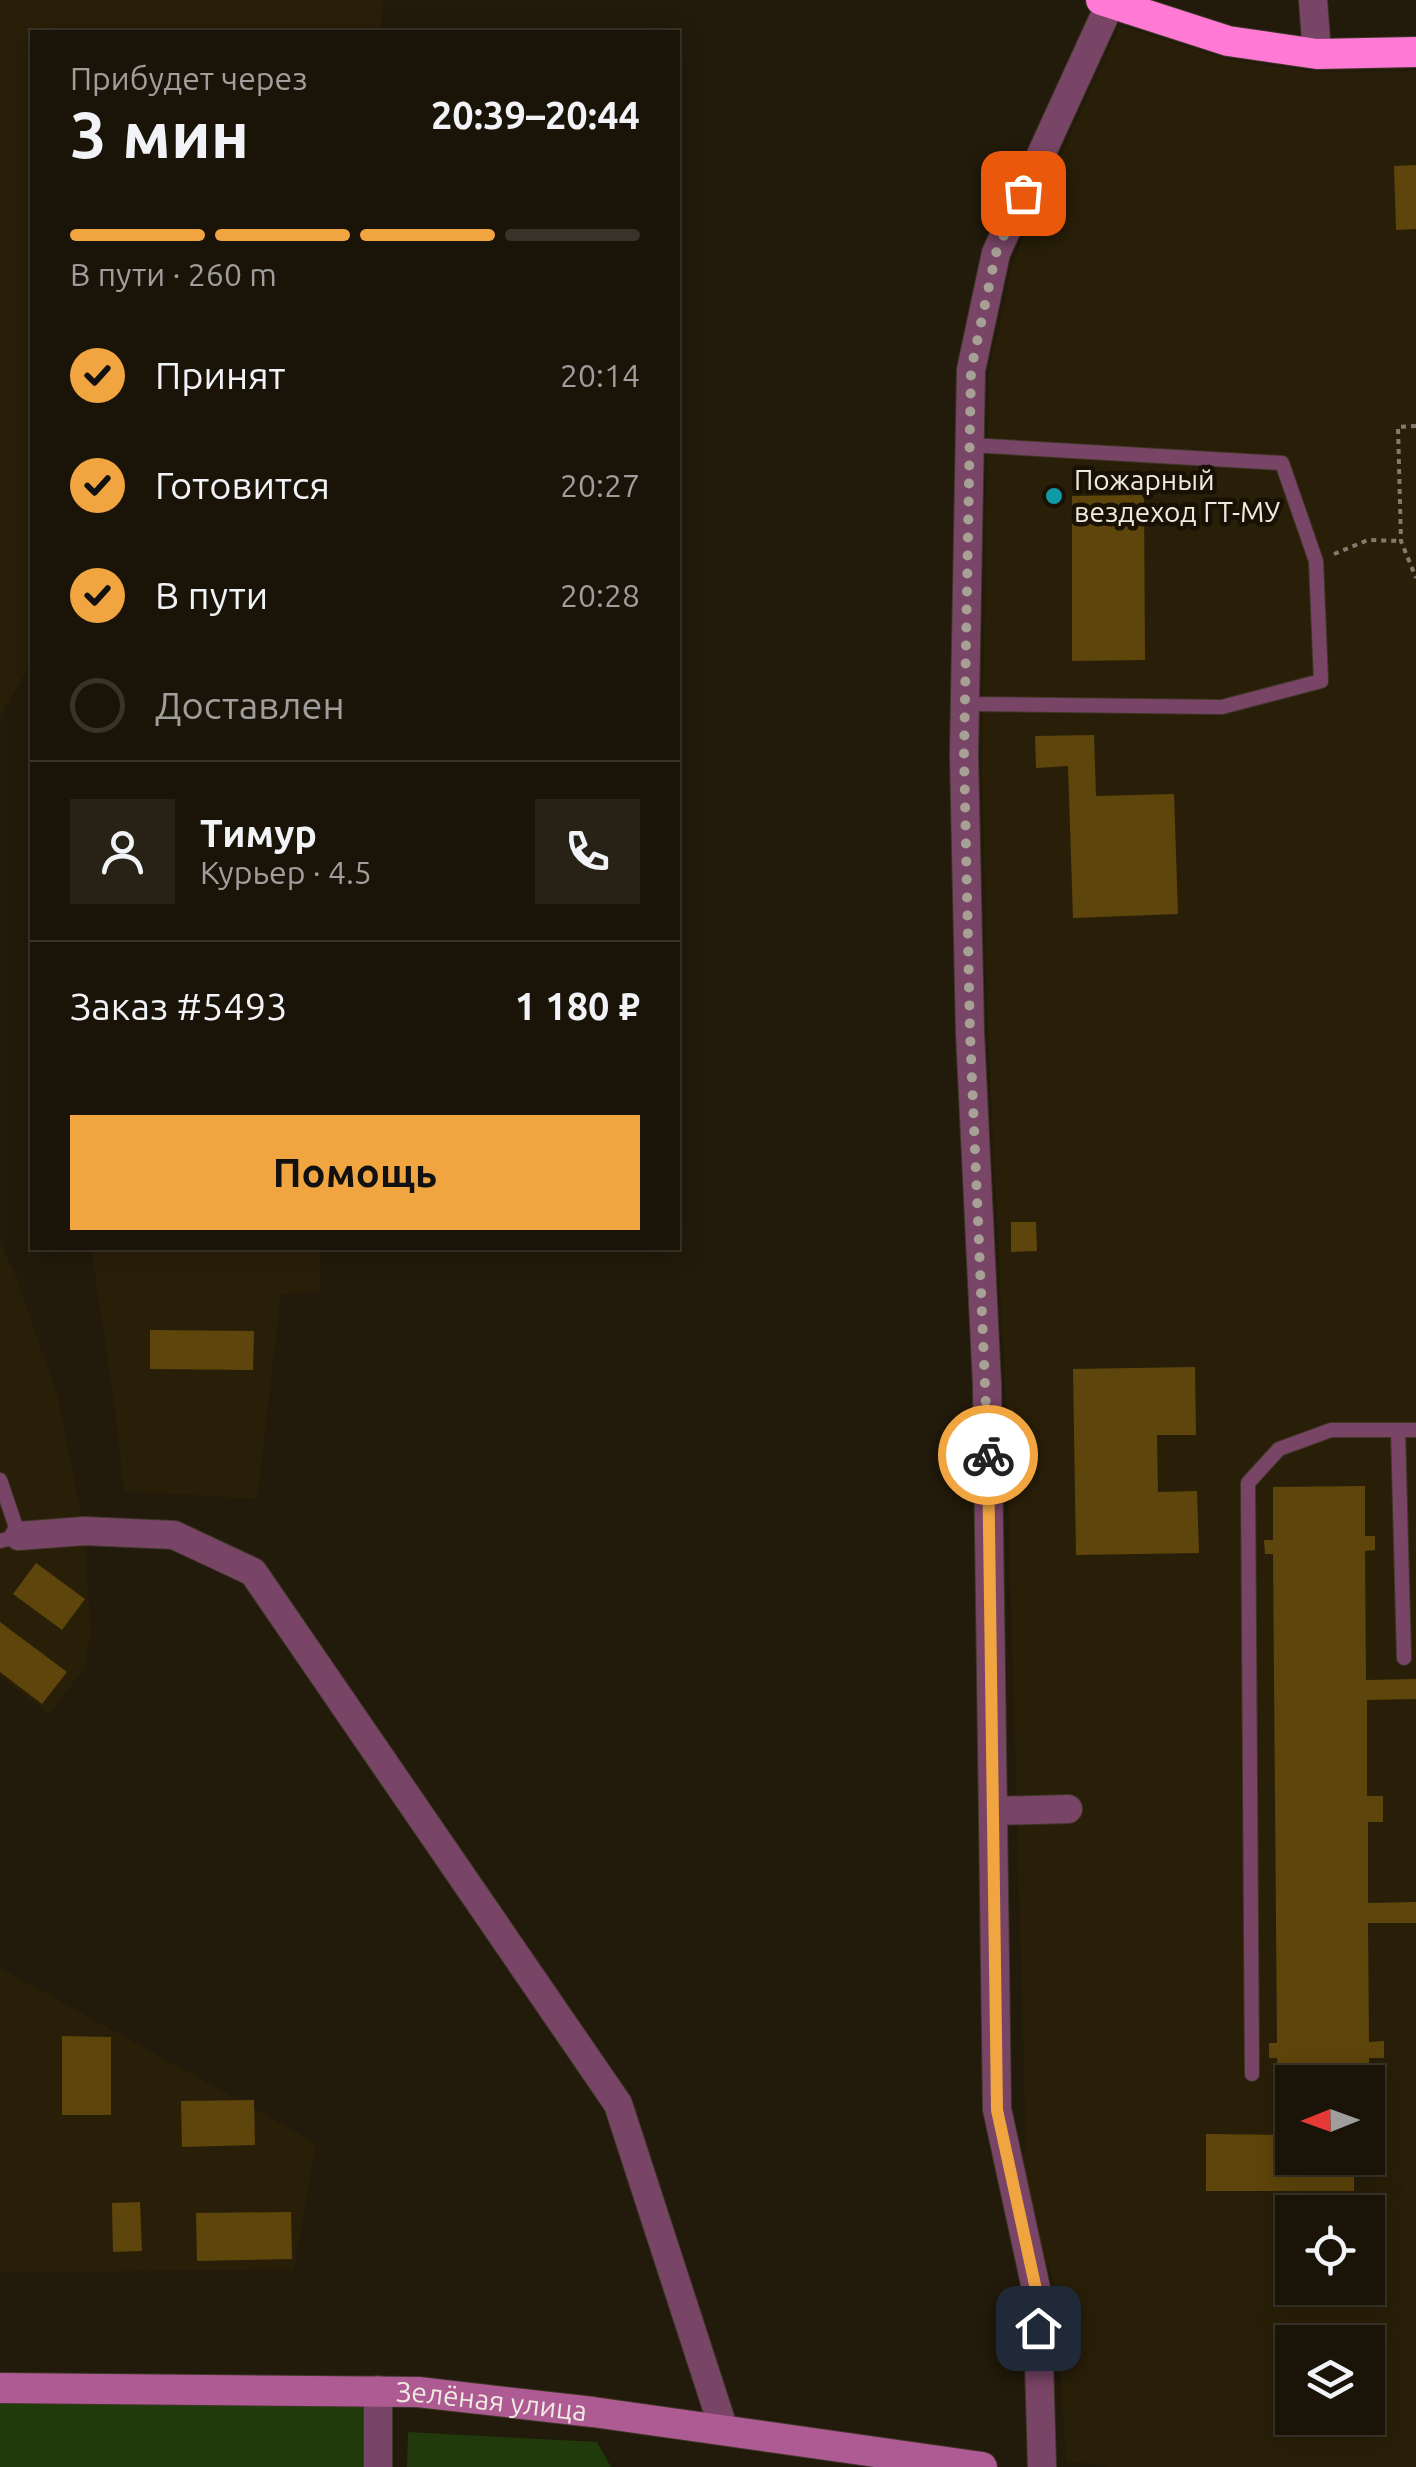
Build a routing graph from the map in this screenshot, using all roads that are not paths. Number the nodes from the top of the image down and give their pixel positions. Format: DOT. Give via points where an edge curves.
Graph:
graph roads {
  1 [pos="1313,0"];
  2 [pos="1105,2"];
  3 [pos="1416,52"];
  4 [pos="1317,54"];
  5 [pos="970,444"];
  6 [pos="965,704"];
  7 [pos="1398,1430"];
  8 [pos="1416,1430"];
  9 [pos="0,1480"];
  10 [pos="10,1538"];
  11 [pos="1404,1658"];
  12 [pos="993,1811"];
  13 [pos="1050,1813"];
  14 [pos="1252,2074"];
  15 [pos="0,2388"];
  16 [pos="378,2390"];
  17 [pos="724,2430"];
  18 [pos="378,2467"];
  19 [pos="982,2467"];
  20 [pos="1042,2467"];
  1 -- 4 [label="street"];
  2 -- 4 [label="highway" via="1228,41"];
  2 -- 5 [label="street" via="996,253 971,370"];
  3 -- 4 [label="highway"];
  5 -- 6 [label="street"];
  5 -- 6 [label="lane" via="1282,463 1316,561 1321,681 1222,707"];
  6 -- 12 [label="street"];
  7 -- 8 [label="lane"];
  7 -- 11 [label="lane"];
  7 -- 14 [label="lane" via="1331,1430 1279,1449 1248,1483"];
  9 -- 10 [label="lane"];
  10 -- 17 [label="street" via="84,1531 174,1536 253,1572 618,2104"];
  12 -- 13 [label="street"];
  12 -- 20 [label="street" via="997,2110 1037,2294"];
  15 -- 16 [label="street, Зелёная улица"];
  16 -- 17 [label="street, Зелёная улица"];
  16 -- 18 [label="street"];
  17 -- 19 [label="street, Зелёная улица"];
}
